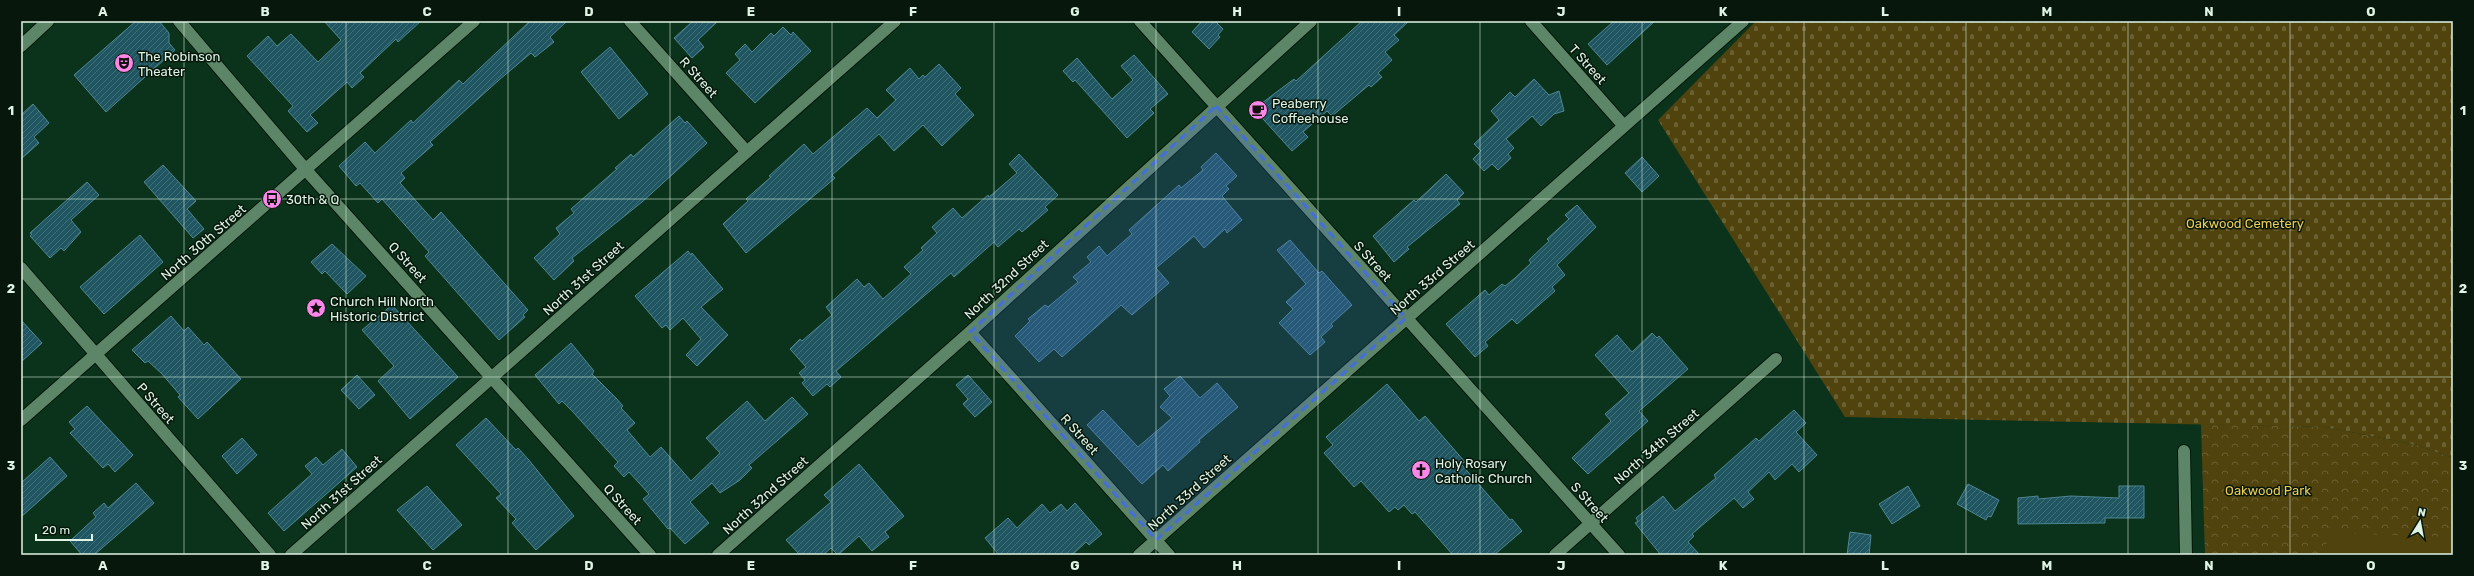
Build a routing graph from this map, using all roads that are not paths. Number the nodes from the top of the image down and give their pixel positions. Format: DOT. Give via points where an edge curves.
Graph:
graph roads {
  1 [pos="48,21"];
  2 [pos="179,21"];
  3 [pos="474,21"];
  4 [pos="630,21"];
  5 [pos="895,21"];
  6 [pos="1140,21"];
  7 [pos="1311,21"];
  8 [pos="1531,21"];
  9 [pos="1743,21"];
  10 [pos="21,46"];
  11 [pos="1216,106"];
  12 [pos="1624,126"];
  13 [pos="747,152"];
  14 [pos="306,170"];
  15 [pos="21,268"];
  16 [pos="1406,318"];
  17 [pos="970,332"];
  18 [pos="95,354"];
  19 [pos="1776,359"];
  20 [pos="492,377"];
  21 [pos="21,420"];
  22 [pos="2184,451"];
  23 [pos="1590,523"];
  24 [pos="1156,540"];
  25 [pos="270,555"];
  26 [pos="291,555"];
  27 [pos="650,555"];
  28 [pos="718,555"];
  29 [pos="1139,555"];
  30 [pos="1169,555"];
  31 [pos="1555,555"];
  32 [pos="1619,555"];
  33 [pos="2177,555"];
  34 [pos="2186,555"];
  1 -- 10 [label="street"];
  2 -- 14 [label="street, Q Street"];
  3 -- 14 [label="street, North 30th Street"];
  4 -- 13 [label="street, R Street"];
  5 -- 13 [label="street, North 31st Street"];
  6 -- 11 [label="street, S Street"];
  7 -- 11 [label="street, North 32nd Street"];
  8 -- 12 [label="street, T Street"];
  9 -- 12 [label="street, North 33rd Street"];
  11 -- 16 [label="street, S Street"];
  11 -- 17 [label="street, North 32nd Street"];
  12 -- 16 [label="street, North 33rd Street"];
  13 -- 20 [label="street, North 31st Street"];
  14 -- 18 [label="street, North 30th Street"];
  14 -- 20 [label="street, Q Street"];
  15 -- 18 [label="street, P Street"];
  16 -- 23 [label="street, S Street"];
  16 -- 24 [label="street, North 33rd Street"];
  17 -- 24 [label="street, R Street"];
  17 -- 28 [label="street, North 32nd Street"];
  18 -- 21 [label="street, North 30th Street"];
  18 -- 25 [label="street, P Street"];
  19 -- 23 [label="street, North 34th Street"];
  20 -- 26 [label="street, North 31st Street"];
  20 -- 27 [label="street, Q Street"];
  22 -- 34 [label="street"];
  23 -- 31 [label="street, North 34th Street"];
  23 -- 32 [label="street, S Street"];
  24 -- 29 [label="street, North 33rd Street"];
  24 -- 30 [label="street, R Street"];
  33 -- 34 [label="street"];
}
